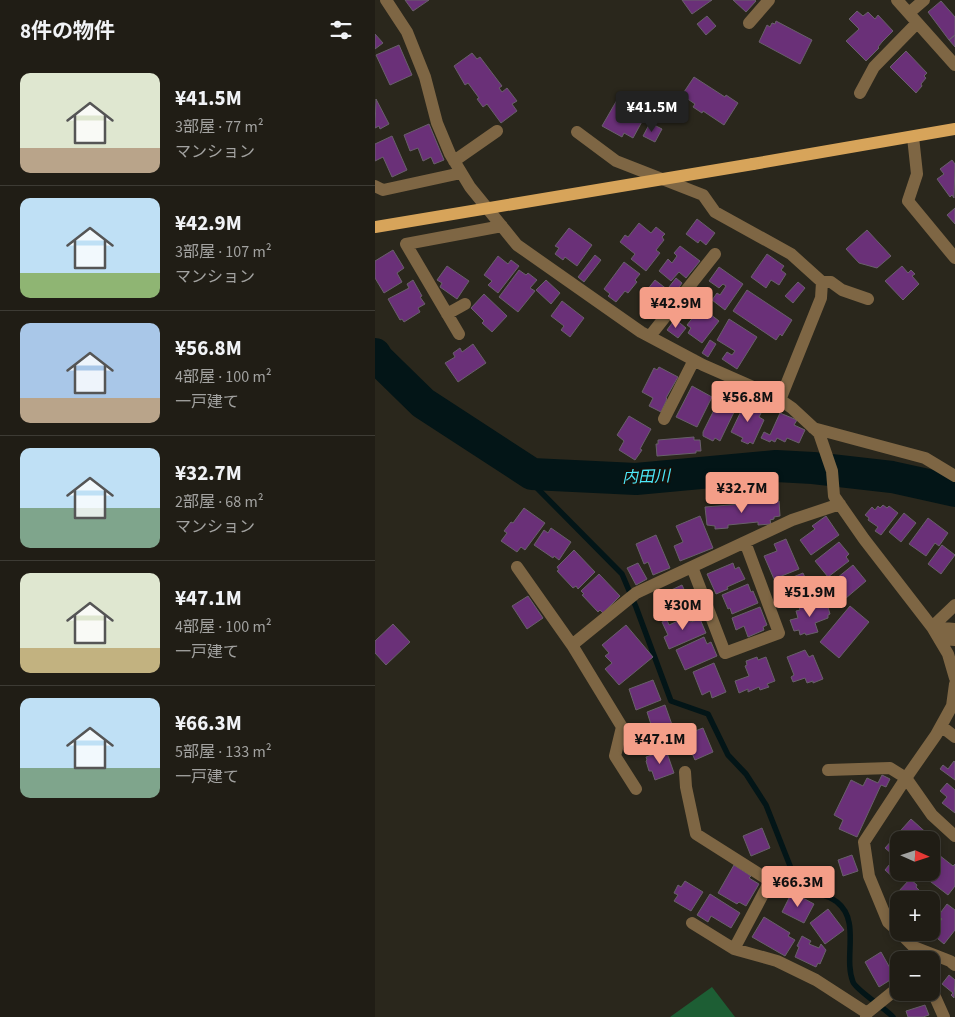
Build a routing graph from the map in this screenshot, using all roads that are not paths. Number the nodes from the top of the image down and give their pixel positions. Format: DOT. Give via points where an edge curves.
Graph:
graph roads {
  1 [pos="386,0"];
  2 [pos="769,0"];
  3 [pos="897,0"];
  4 [pos="923,0"];
  5 [pos="913,18"];
  6 [pos="749,23"];
  7 [pos="955,65"];
  8 [pos="860,93"];
  9 [pos="955,129"];
  10 [pos="497,131"];
  11 [pos="577,132"];
  12 [pos="913,136"];
  13 [pos="454,161"];
  14 [pos="461,173"];
  15 [pos="375,186"];
  16 [pos="502,226"];
  17 [pos="375,227"];
  18 [pos="715,254"];
  19 [pos="955,258"];
  20 [pos="822,282"];
  21 [pos="868,299"];
  22 [pos="465,304"];
  23 [pos="447,314"];
  24 [pos="459,334"];
  25 [pos="650,336"];
  26 [pos="694,360"];
  27 [pos="780,400"];
  28 [pos="664,419"];
  29 [pos="816,431"];
  30 [pos="955,476"];
  31 [pos="837,500"];
  32 [pos="745,542"];
  33 [pos="517,566"];
  34 [pos="691,567"];
  35 [pos="955,605"];
  36 [pos="932,627"];
  37 [pos="955,629"];
  38 [pos="939,639"];
  39 [pos="955,640"];
  40 [pos="572,645"];
  41 [pos="955,678"];
  42 [pos="955,684"];
  43 [pos="941,726"];
  44 [pos="955,737"];
  45 [pos="828,770"];
  46 [pos="685,772"];
  47 [pos="906,778"];
  48 [pos="636,789"];
  49 [pos="955,836"];
  50 [pos="770,881"];
  51 [pos="784,888"];
  52 [pos="692,923"];
  53 [pos="890,924"];
  54 [pos="908,941"];
  55 [pos="914,947"];
  56 [pos="734,949"];
  57 [pos="916,951"];
  58 [pos="955,965"];
  59 [pos="890,994"];
  60 [pos="937,1001"];
  61 [pos="868,1014"];
  62 [pos="944,1017"];
  1 -- 13 [label="street" via="407,32 425,77 437,123"];
  2 -- 6 [label="street"];
  3 -- 5 [label="street"];
  4 -- 5 [label="street"];
  5 -- 7 [label="street"];
  5 -- 8 [label="street" via="874,67"];
  9 -- 12 [label="main road"];
  10 -- 13 [label="street"];
  11 -- 20 [label="street" via="616,161 703,195 715,212 791,254"];
  12 -- 17 [label="main road, bridge"];
  12 -- 19 [label="street" via="917,174 908,201"];
  13 -- 14 [label="street"];
  14 -- 15 [label="street" via="383,190"];
  14 -- 16 [label="street"];
  16 -- 23 [label="street" via="406,244"];
  16 -- 25 [label="street" via="517,245"];
  18 -- 25 [label="street"];
  20 -- 21 [label="street" via="831,282 842,290"];
  20 -- 27 [label="street" via="821,298"];
  22 -- 23 [label="street"];
  23 -- 24 [label="street"];
  25 -- 26 [label="street"];
  26 -- 27 [label="street"];
  26 -- 28 [label="street"];
  27 -- 29 [label="street"];
  29 -- 30 [label="street" via="925,458"];
  29 -- 31 [label="street" via="832,471"];
  31 -- 32 [label="street"];
  31 -- 36 [label="street"];
  32 -- 34 [label="street"];
  32 -- 34 [label="street" via="779,633 725,653"];
  33 -- 40 [label="street"];
  34 -- 40 [label="street" via="636,593"];
  35 -- 36 [label="street"];
  36 -- 37 [label="street"];
  36 -- 38 [label="street"];
  38 -- 39 [label="street"];
  38 -- 41 [label="street" via="948,654"];
  40 -- 48 [label="street" via="622,727 615,756"];
  42 -- 43 [label="street" via="952,706"];
  43 -- 44 [label="street"];
  43 -- 47 [label="street"];
  45 -- 47 [label="street" via="890,768"];
  46 -- 50 [label="street" via="696,834"];
  47 -- 49 [label="street" via="932,816"];
  47 -- 53 [label="street" via="864,842 869,876"];
  50 -- 51 [label="street"];
  50 -- 56 [label="street"];
  52 -- 56 [label="street"];
  54 -- 55 [label="street"];
  55 -- 57 [label="street"];
  55 -- 58 [label="street"];
  56 -- 61 [label="street" via="777,960 816,980"];
  59 -- 61 [label="street"];
  60 -- 62 [label="street"];
}
